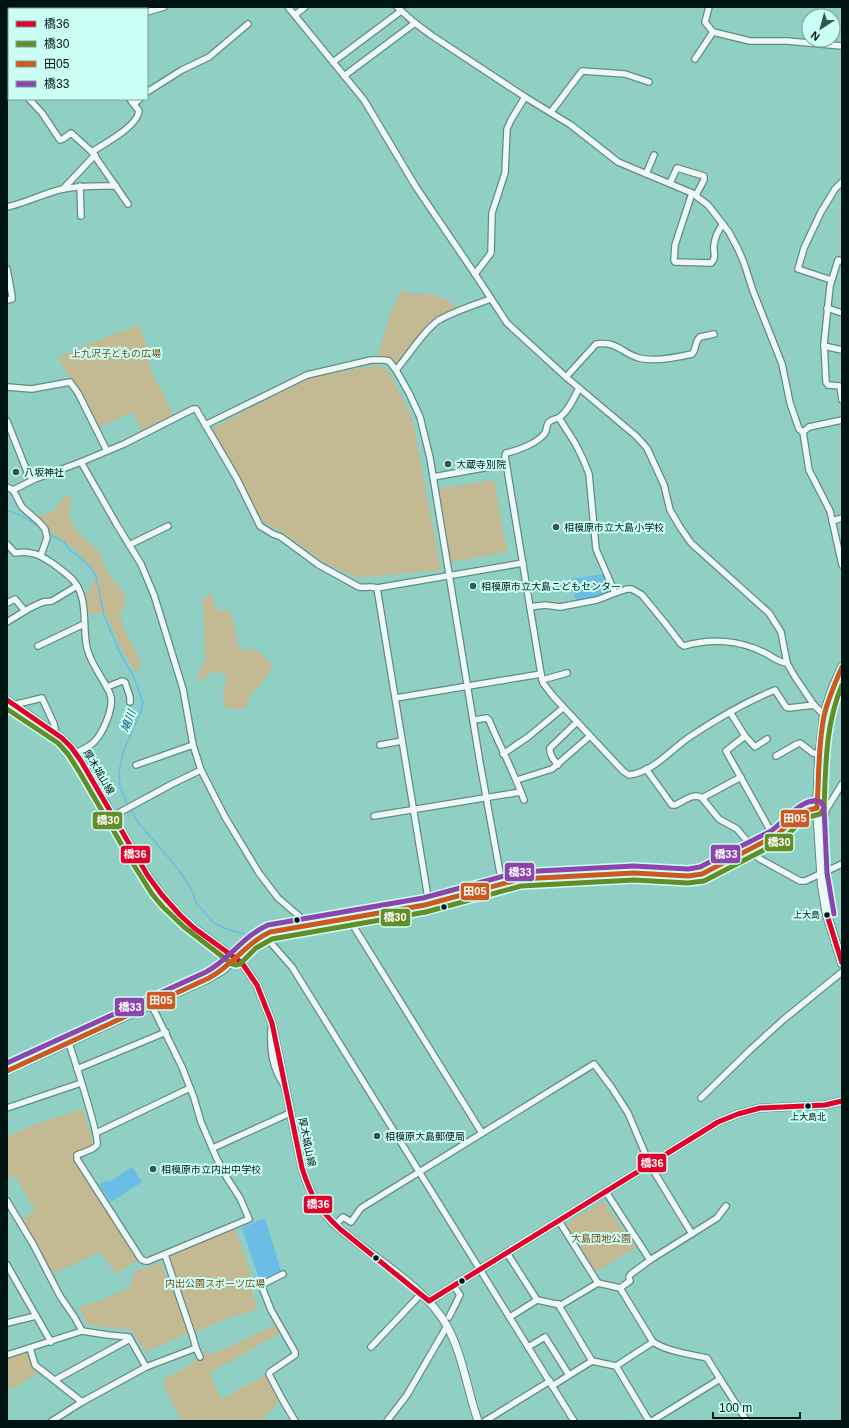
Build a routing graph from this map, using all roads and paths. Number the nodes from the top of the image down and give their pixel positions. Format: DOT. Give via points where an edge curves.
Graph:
graph roads {
  1 [pos="164,7"];
  2 [pos="288,7"];
  3 [pos="305,7"];
  4 [pos="709,7"];
  5 [pos="399,9"];
  6 [pos="148,12"];
  7 [pos="295,15"];
  8 [pos="415,23"];
  9 [pos="248,24"];
  10 [pos="713,32"];
  11 [pos="842,46"];
  12 [pos="695,59"];
  13 [pos="333,62"];
  14 [pos="344,76"];
  15 [pos="649,82"];
  16 [pos="148,91"];
  17 [pos="525,98"];
  18 [pos="30,100"];
  19 [pos="131,100"];
  20 [pos="139,100"];
  21 [pos="134,104"];
  22 [pos="551,112"];
  23 [pos="93,153"];
  24 [pos="654,155"];
  25 [pos="646,174"];
  26 [pos="842,182"];
  27 [pos="670,183"];
  28 [pos="80,186"];
  29 [pos="116,186"];
  30 [pos="62,189"];
  31 [pos="694,194"];
  32 [pos="128,204"];
  33 [pos="7,207"];
  34 [pos="81,216"];
  35 [pos="723,224"];
  36 [pos="842,261"];
  37 [pos="7,269"];
  38 [pos="475,274"];
  39 [pos="831,280"];
  40 [pos="491,298"];
  41 [pos="7,300"];
  42 [pos="827,308"];
  43 [pos="842,313"];
  44 [pos="714,334"];
  45 [pos="824,346"];
  46 [pos="842,350"];
  47 [pos="396,370"];
  48 [pos="566,377"];
  49 [pos="7,388"];
  50 [pos="579,388"];
  51 [pos="842,400"];
  52 [pos="559,418"];
  53 [pos="842,420"];
  54 [pos="7,421"];
  55 [pos="205,425"];
  56 [pos="803,432"];
  57 [pos="107,451"];
  58 [pos="81,462"];
  59 [pos="506,464"];
  60 [pos="433,477"];
  61 [pos="35,479"];
  62 [pos="7,487"];
  63 [pos="13,490"];
  64 [pos="842,518"];
  65 [pos="832,521"];
  66 [pos="168,526"];
  67 [pos="7,544"];
  68 [pos="129,545"];
  69 [pos="41,555"];
  70 [pos="523,563"];
  71 [pos="842,565"];
  72 [pos="450,576"];
  73 [pos="77,586"];
  74 [pos="377,588"];
  75 [pos="615,593"];
  76 [pos="7,603"];
  77 [pos="530,607"];
  78 [pos="25,611"];
  79 [pos="7,622"];
  80 [pos="84,624"];
  81 [pos="38,646"];
  82 [pos="787,663"];
  83 [pos="842,667"];
  84 [pos="567,673"];
  85 [pos="542,677"];
  86 [pos="468,686"];
  87 [pos="107,687"];
  88 [pos="396,698"];
  89 [pos="10,702"];
  90 [pos="130,702"];
  91 [pos="814,705"];
  92 [pos="563,708"];
  93 [pos="730,712"];
  94 [pos="824,715"];
  95 [pos="474,720"];
  96 [pos="577,722"];
  97 [pos="56,734"];
  98 [pos="590,736"];
  99 [pos="745,736"];
  100 [pos="767,739"];
  101 [pos="402,741"];
  102 [pos="193,745"];
  103 [pos="380,745"];
  104 [pos="76,753"];
  105 [pos="503,754"];
  106 [pos="820,754"];
  107 [pos="776,756"];
  108 [pos="136,765"];
  109 [pos="558,765"];
  110 [pos="646,769"];
  111 [pos="201,770"];
  112 [pos="741,777"];
  113 [pos="517,780"];
  114 [pos="842,784"];
  115 [pos="521,792"];
  116 [pos="487,797"];
  117 [pos="702,798"];
  118 [pos="524,800"];
  119 [pos="817,808"];
  120 [pos="414,810"];
  121 [pos="113,816"];
  122 [pos="374,816"];
  123 [pos="818,834"];
  124 [pos="774,837"];
  125 [pos="751,849"];
  126 [pos="842,864"];
  127 [pos="820,874"];
  128 [pos="502,884"];
  129 [pos="429,904"];
  130 [pos="350,919"];
  131 [pos="303,926"];
  132 [pos="263,934"];
  133 [pos="236,958"];
  134 [pos="842,963"];
  135 [pos="842,972"];
  136 [pos="152,1006"];
  137 [pos="166,1032"];
  138 [pos="69,1043"];
  139 [pos="77,1069"];
  140 [pos="7,1071"];
  141 [pos="81,1083"];
  142 [pos="190,1088"];
  143 [pos="701,1098"];
  144 [pos="842,1101"];
  145 [pos="7,1108"];
  146 [pos="290,1113"];
  147 [pos="96,1133"];
  148 [pos="482,1134"];
  149 [pos="213,1148"];
  150 [pos="650,1165"];
  151 [pos="419,1172"];
  152 [pos="606,1192"];
  153 [pos="7,1201"];
  154 [pos="726,1206"];
  155 [pos="9,1208"];
  156 [pos="559,1221"];
  157 [pos="335,1225"];
  158 [pos="692,1234"];
  159 [pos="507,1253"];
  160 [pos="165,1255"];
  161 [pos="650,1260"];
  162 [pos="7,1265"];
  163 [pos="481,1270"];
  164 [pos="283,1274"];
  165 [pos="598,1283"];
  166 [pos="454,1286"];
  167 [pos="620,1288"];
  168 [pos="421,1294"];
  169 [pos="537,1300"];
  170 [pos="429,1301"];
  171 [pos="558,1304"];
  172 [pos="36,1316"];
  173 [pos="449,1317"];
  174 [pos="510,1317"];
  175 [pos="7,1323"];
  176 [pos="447,1326"];
  177 [pos="82,1331"];
  178 [pos="130,1339"];
  179 [pos="50,1342"];
  180 [pos="654,1342"];
  181 [pos="528,1346"];
  182 [pos="371,1347"];
  183 [pos="30,1348"];
  184 [pos="196,1348"];
  185 [pos="7,1355"];
  186 [pos="200,1357"];
  187 [pos="592,1361"];
  188 [pos="616,1366"];
  189 [pos="146,1367"];
  190 [pos="569,1375"];
  191 [pos="720,1378"];
  192 [pos="56,1380"];
  193 [pos="551,1384"];
  194 [pos="82,1402"];
  195 [pos="52,1421"];
  196 [pos="295,1421"];
  197 [pos="387,1421"];
  198 [pos="478,1421"];
  199 [pos="485,1421"];
  200 [pos="574,1421"];
  201 [pos="649,1421"];
  202 [pos="652,1421"];
  203 [pos="747,1421"];
  1 -- 6 [label="street"];
  2 -- 7 [label="street"];
  3 -- 7 [label="street"];
  4 -- 10 [label="street" via="705,22"];
  5 -- 8 [label="street"];
  5 -- 13 [label="street"];
  7 -- 13 [label="street"];
  8 -- 14 [label="street"];
  8 -- 17 [label="street"];
  9 -- 16 [label="street" via="209,56"];
  10 -- 11 [label="street" via="750,41 787,41"];
  10 -- 12 [label="street"];
  13 -- 14 [label="street"];
  14 -- 38 [label="street" via="364,100 416,187"];
  15 -- 22 [label="street" via="625,74 582,71"];
  17 -- 22 [label="street"];
  17 -- 38 [label="street" via="507,129 505,172 492,213 491,253"];
  18 -- 23 [label="street" via="60,140 71,133"];
  19 -- 21 [label="street"];
  20 -- 21 [label="street"];
  21 -- 23 [label="street" via="139,111 138,116 125,131"];
  22 -- 25 [label="street" via="571,124 615,160"];
  23 -- 29 [label="street"];
  23 -- 30 [label="street"];
  24 -- 25 [label="street"];
  25 -- 27 [label="street"];
  26 -- 39 [label="street" via="821,212 804,248 798,269"];
  27 -- 31 [label="street"];
  27 -- 31 [label="street" via="677,168 704,176"];
  28 -- 29 [label="street"];
  28 -- 30 [label="street"];
  28 -- 34 [label="street"];
  29 -- 32 [label="street"];
  30 -- 33 [label="street"];
  31 -- 35 [label="street" via="708,205"];
  31 -- 35 [label="street" via="675,245 675,262 712,263 714,245"];
  35 -- 56 [label="street" via="744,263 782,364 792,408"];
  36 -- 39 [label="street" via="838,260"];
  37 -- 41 [label="street" via="12,296 12,299"];
  38 -- 40 [label="street"];
  39 -- 42 [label="street"];
  40 -- 47 [label="street" via="438,321"];
  40 -- 48 [label="street" via="507,323"];
  42 -- 43 [label="street"];
  42 -- 45 [label="street"];
  44 -- 48 [label="street" via="697,339 692,354 671,358 641,359 613,344 596,344"];
  45 -- 46 [label="street"];
  45 -- 51 [label="street" via="826,382 828,385 840,386"];
  47 -- 55 [label="street" via="389,361 376,359 307,375"];
  47 -- 60 [label="street" via="410,393 420,417"];
  48 -- 50 [label="street"];
  49 -- 57 [label="street" via="32,389 70,382"];
  50 -- 52 [label="street"];
  50 -- 82 [label="street" via="647,448 664,485 670,510 680,527 691,543 769,613 782,632"];
  52 -- 59 [label="street" via="548,422 545,433 538,439 516,451 506,453"];
  52 -- 75 [label="street" via="589,474 596,549"];
  53 -- 56 [label="street" via="809,427"];
  54 -- 61 [label="street" via="28,474"];
  55 -- 57 [label="street" via="196,409 193,409"];
  55 -- 74 [label="street" via="237,479 260,526 358,587"];
  56 -- 65 [label="street" via="810,474 827,505"];
  57 -- 58 [label="street"];
  58 -- 61 [label="street"];
  58 -- 68 [label="street"];
  59 -- 60 [label="street"];
  59 -- 70 [label="street"];
  60 -- 72 [label="street"];
  61 -- 63 [label="street"];
  62 -- 63 [label="street"];
  63 -- 69 [label="street" via="22,507 45,529 46,545"];
  64 -- 65 [label="street"];
  65 -- 71 [label="street"];
  66 -- 68 [label="street"];
  67 -- 69 [label="street" via="15,553"];
  68 -- 102 [label="street" via="143,569 162,620 183,689"];
  69 -- 73 [label="street" via="65,573"];
  70 -- 72 [label="street"];
  70 -- 77 [label="street"];
  72 -- 74 [label="street"];
  72 -- 86 [label="street"];
  73 -- 78 [label="street" via="52,601 43,602"];
  73 -- 80 [label="street" via="83,604"];
  74 -- 88 [label="street"];
  75 -- 77 [label="street" via="597,600 560,606"];
  75 -- 82 [label="street" via="632,589 642,595 677,641 684,646 716,641 733,642"];
  76 -- 78 [label="street" via="15,599"];
  77 -- 85 [label="street"];
  78 -- 79 [label="street"];
  80 -- 81 [label="street"];
  80 -- 87 [label="street" via="87,652"];
  82 -- 91 [label="street"];
  83 -- 94 [label="main road"];
  84 -- 85 [label="street"];
  85 -- 86 [label="street"];
  85 -- 92 [label="street"];
  86 -- 88 [label="street"];
  86 -- 95 [label="street"];
  87 -- 90 [label="street" via="125,682"];
  87 -- 104 [label="street" via="111,700 106,721 94,742"];
  88 -- 101 [label="street"];
  89 -- 97 [label="main road, 厚木城山線"];
  89 -- 97 [label="street" via="42,698"];
  91 -- 93 [label="street" via="786,707 775,690"];
  91 -- 94 [label="street"];
  92 -- 96 [label="street"];
  92 -- 105 [label="street"];
  93 -- 99 [label="street"];
  93 -- 110 [label="street"];
  94 -- 106 [label="main road"];
  95 -- 105 [label="street" via="489,720"];
  95 -- 116 [label="street"];
  96 -- 98 [label="street"];
  96 -- 109 [label="street" via="550,748 549,751"];
  97 -- 104 [label="main road, 厚木城山線"];
  98 -- 109 [label="street"];
  98 -- 110 [label="street" via="626,774"];
  99 -- 100 [label="street" via="756,747"];
  99 -- 112 [label="street" via="726,751"];
  101 -- 103 [label="street"];
  101 -- 120 [label="street"];
  102 -- 108 [label="street"];
  102 -- 111 [label="street"];
  104 -- 121 [label="main road, 厚木城山線"];
  105 -- 113 [label="street"];
  106 -- 107 [label="street" via="813,753 800,743"];
  106 -- 119 [label="main road"];
  109 -- 113 [label="street" via="547,772"];
  110 -- 117 [label="street" via="672,806 695,796 699,795"];
  111 -- 121 [label="street"];
  111 -- 131 [label="street" via="225,817 259,873 278,898 299,916"];
  112 -- 117 [label="street"];
  112 -- 124 [label="street"];
  113 -- 115 [label="street"];
  114 -- 123 [label="street" via="826,810 822,829"];
  115 -- 116 [label="street"];
  115 -- 118 [label="street"];
  116 -- 120 [label="street"];
  116 -- 128 [label="street"];
  117 -- 125 [label="street" via="719,819 737,829"];
  119 -- 123 [label="main road"];
  119 -- 124 [label="main road" via="802,812"];
  120 -- 122 [label="street"];
  120 -- 129 [label="street"];
  121 -- 133 [label="main road, 厚木城山線" via="148,876 171,906 194,928"];
  123 -- 127 [label="main road"];
  124 -- 125 [label="main road"];
  125 -- 127 [label="street" via="760,859 800,881"];
  125 -- 128 [label="main road" via="696,875 634,873 520,879"];
  126 -- 127 [label="street"];
  127 -- 134 [label="main road" via="827,915"];
  128 -- 129 [label="main road"];
  129 -- 130 [label="main road"];
  130 -- 131 [label="main road"];
  130 -- 148 [label="street"];
  131 -- 132 [label="main road"];
  132 -- 133 [label="main road"];
  132 -- 151 [label="street" via="292,967"];
  133 -- 136 [label="main road" via="214,976"];
  133 -- 146 [label="main road, 厚木城山線" via="257,985 272,1023"];
  135 -- 143 [label="street" via="783,1020"];
  136 -- 137 [label="street"];
  136 -- 138 [label="main road"];
  137 -- 139 [label="street"];
  137 -- 142 [label="street"];
  138 -- 139 [label="street"];
  138 -- 140 [label="main road"];
  139 -- 141 [label="street"];
  141 -- 145 [label="street"];
  141 -- 147 [label="street"];
  142 -- 147 [label="street"];
  142 -- 149 [label="street" via="200,1122"];
  144 -- 150 [label="main road" via="814,1106 760,1108 738,1114 718,1122"];
  146 -- 149 [label="street"];
  146 -- 157 [label="main road, 厚木城山線" via="308,1187 320,1209"];
  147 -- 160 [label="street" via="96,1146 77,1155 77,1159 141,1259 148,1262"];
  148 -- 150 [label="street" via="594,1064 628,1113"];
  148 -- 151 [label="street"];
  149 -- 160 [label="street" via="249,1219"];
  150 -- 152 [label="main road"];
  150 -- 158 [label="street"];
  151 -- 157 [label="street" via="360,1209 351,1222 343,1217"];
  151 -- 163 [label="street"];
  152 -- 156 [label="main road"];
  152 -- 161 [label="street"];
  153 -- 155 [label="street"];
  154 -- 158 [label="street" via="717,1218"];
  155 -- 177 [label="street" via="33,1244"];
  156 -- 159 [label="main road"];
  156 -- 165 [label="street"];
  157 -- 168 [label="main road, 厚木城山線"];
  158 -- 161 [label="street"];
  159 -- 163 [label="main road"];
  159 -- 169 [label="street"];
  160 -- 184 [label="street"];
  161 -- 167 [label="street" via="631,1274 630,1281"];
  162 -- 172 [label="street"];
  163 -- 166 [label="main road"];
  163 -- 174 [label="street"];
  164 -- 196 [label="street" via="262,1287 271,1310 295,1352 269,1373"];
  165 -- 167 [label="street"];
  165 -- 171 [label="street" via="561,1305"];
  166 -- 170 [label="main road"];
  166 -- 173 [label="street" via="460,1295"];
  167 -- 180 [label="street"];
  168 -- 170 [label="main road, 厚木城山線"];
  168 -- 182 [label="street"];
  169 -- 171 [label="street"];
  169 -- 174 [label="street"];
  170 -- 176 [label="main road, 厚木城山線"];
  171 -- 187 [label="street"];
  172 -- 175 [label="street"];
  172 -- 179 [label="street"];
  174 -- 181 [label="street"];
  176 -- 197 [label="street" via="407,1395"];
  176 -- 198 [label="main road, 厚木城山線" via="456,1345"];
  177 -- 178 [label="street"];
  177 -- 179 [label="street"];
  178 -- 189 [label="street"];
  178 -- 192 [label="street"];
  179 -- 183 [label="street"];
  180 -- 188 [label="street"];
  180 -- 191 [label="street" via="660,1346 707,1358"];
  181 -- 190 [label="street" via="545,1337"];
  181 -- 193 [label="street"];
  183 -- 185 [label="street"];
  183 -- 192 [label="street" via="35,1365"];
  184 -- 186 [label="street"];
  184 -- 189 [label="street"];
  187 -- 188 [label="street"];
  187 -- 190 [label="street"];
  188 -- 201 [label="street"];
  189 -- 194 [label="street"];
  190 -- 193 [label="street"];
  191 -- 202 [label="street"];
  191 -- 203 [label="street"];
  192 -- 194 [label="street"];
  193 -- 199 [label="street"];
  193 -- 200 [label="street"];
  194 -- 195 [label="street"];
}
